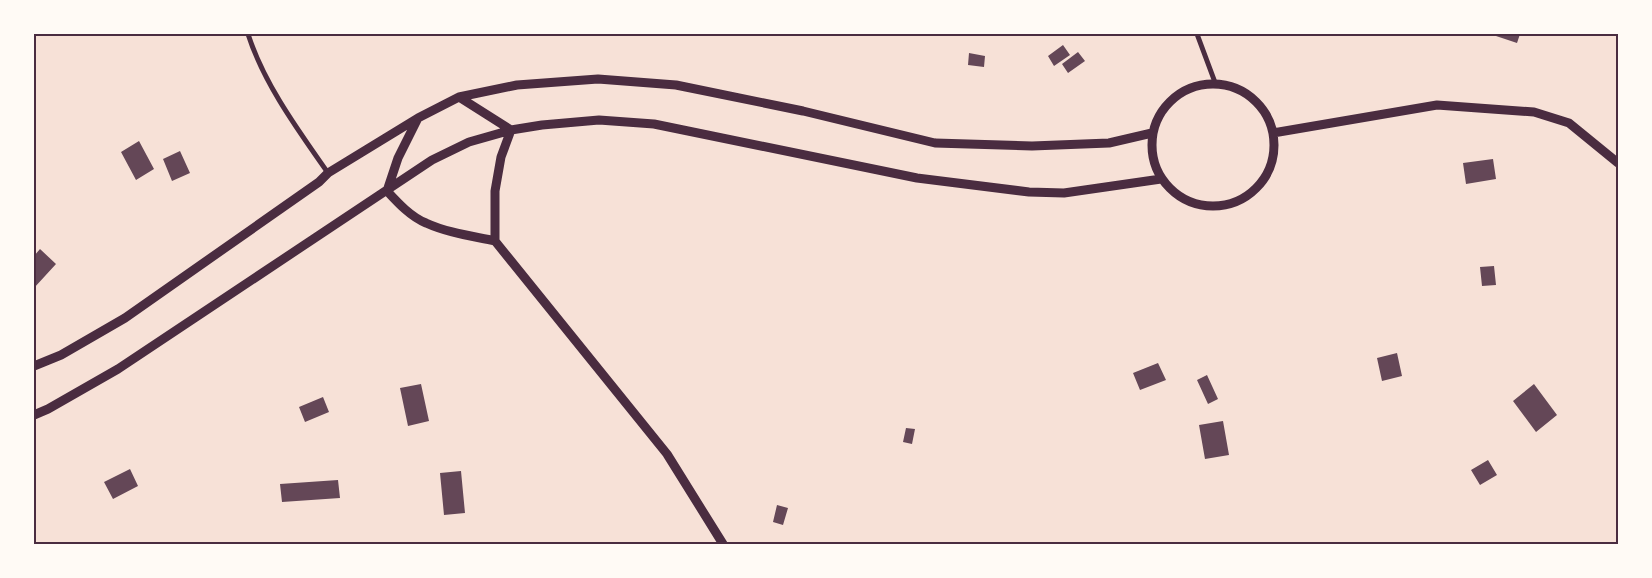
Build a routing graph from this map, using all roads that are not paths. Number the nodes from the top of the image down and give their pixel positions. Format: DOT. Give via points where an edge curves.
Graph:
graph roads {
  1 [pos="248,34"];
  2 [pos="1197,34"];
  3 [pos="1216,85"];
  4 [pos="459,98"];
  5 [pos="418,118"];
  6 [pos="511,130"];
  7 [pos="1152,133"];
  8 [pos="1273,133"];
  9 [pos="1618,163"];
  10 [pos="328,173"];
  11 [pos="1160,179"];
  12 [pos="387,191"];
  13 [pos="495,241"];
  14 [pos="34,366"];
  15 [pos="34,415"];
  16 [pos="723,544"];
  1 -- 10 [label="street" via="287,115"];
  2 -- 3 [label="street"];
  3 -- 7 [label="street" via="1201,85 1179,94 1162,111"];
  3 -- 8 [label="street" via="1225,85 1247,94 1264,111"];
  4 -- 5 [label="street"];
  4 -- 6 [label="street"];
  4 -- 7 [label="street" via="518,85 598,79 676,85 804,111 935,143 1032,146 1109,143"];
  5 -- 10 [label="street"];
  5 -- 12 [label="street" via="398,158"];
  6 -- 11 [label="street" via="599,120 654,124 918,178 1029,192 1064,193"];
  6 -- 12 [label="street" via="469,142 432,160"];
  6 -- 13 [label="street" via="501,157 495,191"];
  7 -- 11 [label="street" via="1152,157"];
  8 -- 9 [label="street" via="1437,105 1534,112 1569,123"];
  8 -- 11 [label="street" via="1272,161 1258,186 1236,202 1208,207 1181,198"];
  10 -- 14 [label="street" via="125,318 61,355"];
  12 -- 13 [label="street" via="425,223"];
  12 -- 15 [label="street" via="118,369"];
  13 -- 16 [label="street" via="666,454"];
}
